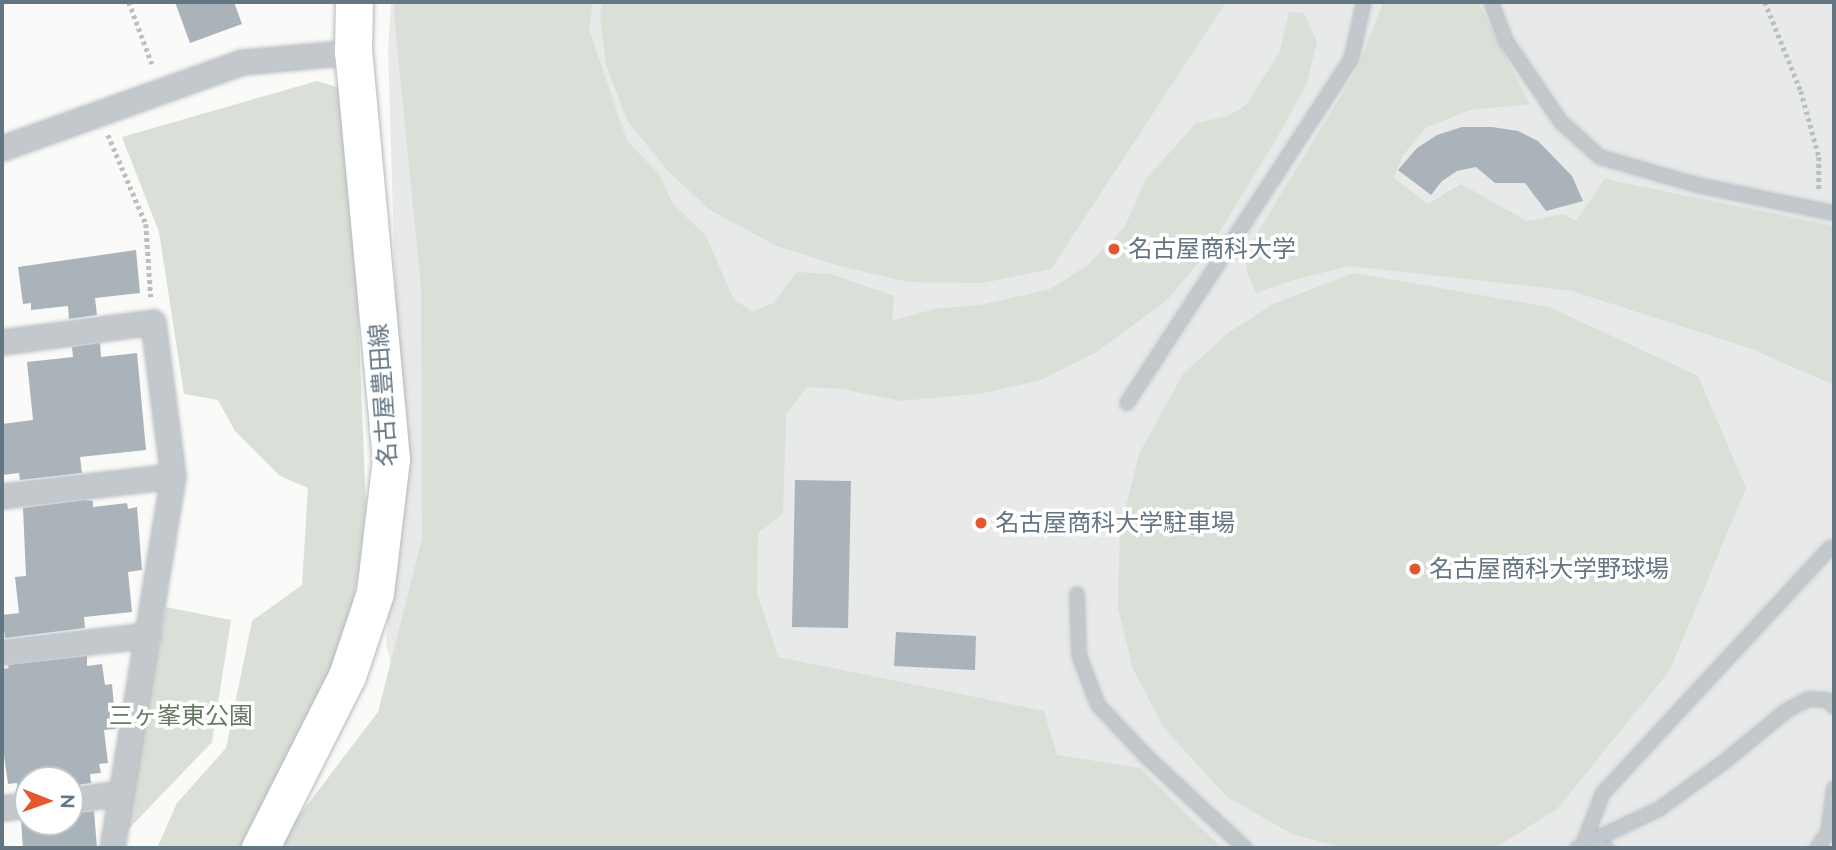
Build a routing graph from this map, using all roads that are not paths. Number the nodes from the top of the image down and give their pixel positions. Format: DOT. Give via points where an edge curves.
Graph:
graph roads {
  1 [pos="354,2"];
  2 [pos="1363,2"];
  3 [pos="1491,2"];
  4 [pos="354,52"];
  5 [pos="2,148"];
  6 [pos="1834,213"];
  7 [pos="2,342"];
  8 [pos="1127,403"];
  9 [pos="173,476"];
  10 [pos="2,496"];
  11 [pos="1830,547"];
  12 [pos="1077,594"];
  13 [pos="148,635"];
  14 [pos="2,652"];
  15 [pos="1834,707"];
  16 [pos="1834,788"];
  17 [pos="121,793"];
  18 [pos="84,798"];
  19 [pos="1580,847"];
  20 [pos="112,848"];
  21 [pos="260,848"];
  22 [pos="1245,848"];
  23 [pos="1605,848"];
  24 [pos="1817,848"];
  1 -- 4 [label="main road, 名古屋豊田線"];
  2 -- 8 [label="lane" via="1351,60"];
  3 -- 6 [label="lane" via="1506,41 1561,122 1600,157 1697,185"];
  4 -- 5 [label="street" via="242,62"];
  4 -- 21 [label="main road, 名古屋豊田線" via="391,459 374,593 347,676"];
  7 -- 9 [label="street" via="153,322"];
  9 -- 10 [label="street"];
  9 -- 13 [label="street"];
  11 -- 19 [label="lane" via="1604,793"];
  12 -- 22 [label="lane" via="1079,655 1098,705"];
  13 -- 14 [label="street"];
  13 -- 17 [label="street"];
  15 -- 19 [label="lane" via="1828,700 1809,699 1786,711 1659,809"];
  16 -- 24 [label="lane" via="1828,833"];
  17 -- 18 [label="street"];
  17 -- 20 [label="street"];
  19 -- 23 [label="lane"];
}
